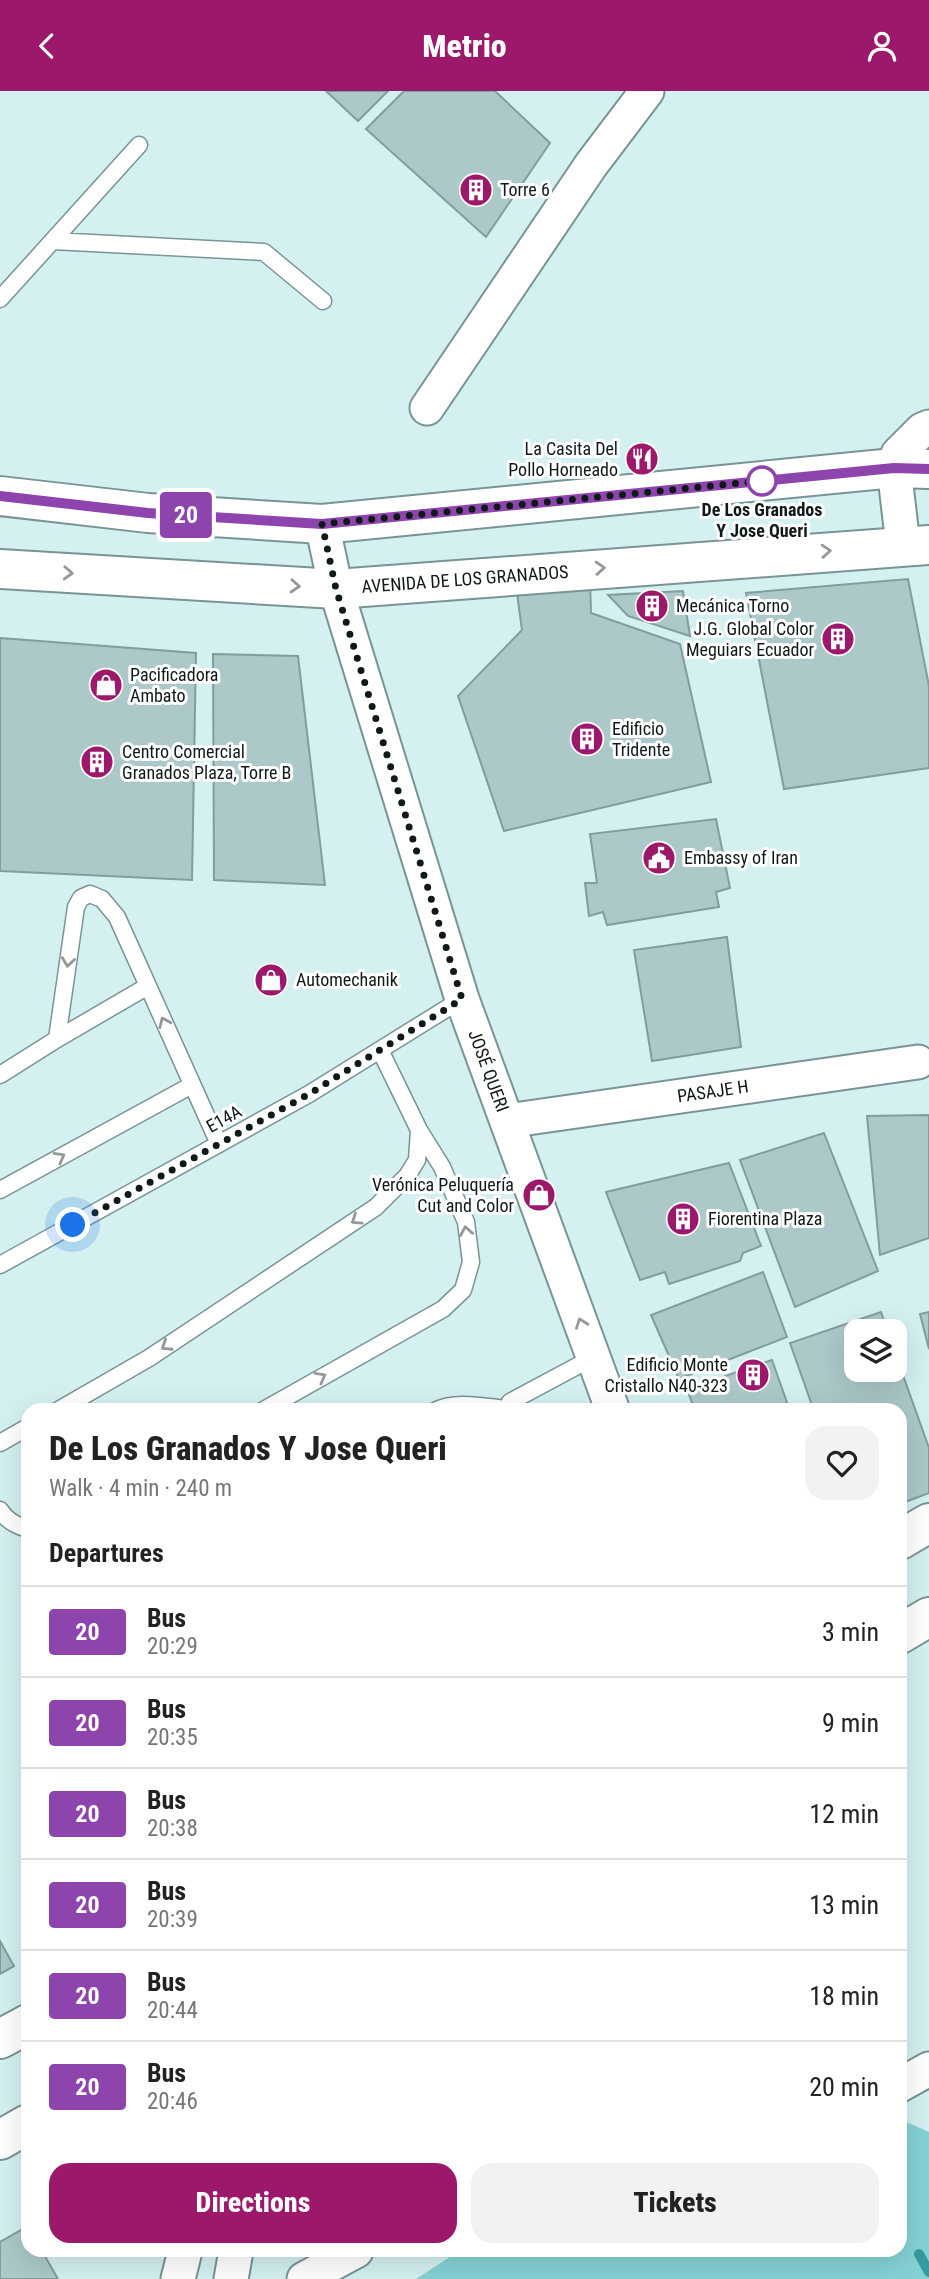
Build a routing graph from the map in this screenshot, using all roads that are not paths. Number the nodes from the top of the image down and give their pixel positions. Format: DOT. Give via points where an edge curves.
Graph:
graph roads {
  1 [pos="647,91"];
  2 [pos="139,145"];
  3 [pos="53,241"];
  4 [pos="0,299"];
  5 [pos="323,301"];
  6 [pos="427,408"];
  7 [pos="929,427"];
  8 [pos="912,469"];
  9 [pos="0,496"];
  10 [pos="322,524"];
  11 [pos="916,545"];
  12 [pos="0,569"];
  13 [pos="336,589"];
  14 [pos="148,986"];
  15 [pos="462,999"];
  16 [pos="57,1039"];
  17 [pos="380,1050"];
  18 [pos="918,1062"];
  19 [pos="0,1075"];
  20 [pos="192,1085"];
  21 [pos="507,1121"];
  22 [pos="419,1130"];
  23 [pos="219,1144"];
  24 [pos="0,1190"];
  25 [pos="0,1265"];
  26 [pos="594,1357"];
  27 [pos="71,1403"];
  28 [pos="276,1403"];
  29 [pos="510,1403"];
  30 [pos="610,1403"];
  31 [pos="21,1431"];
  32 [pos="0,1443"];
  33 [pos="0,1510"];
  34 [pos="929,1524"];
  35 [pos="21,1527"];
  36 [pos="907,1536"];
  37 [pos="929,1618"];
  38 [pos="907,1630"];
  39 [pos="21,2028"];
  40 [pos="0,2039"];
  41 [pos="929,2069"];
  42 [pos="907,2081"];
  43 [pos="21,2128"];
  44 [pos="0,2140"];
  45 [pos="184,2257"];
  46 [pos="235,2257"];
  47 [pos="345,2257"];
  48 [pos="178,2279"];
  49 [pos="231,2279"];
  50 [pos="304,2279"];
  1 -- 6 [label="street" via="591,165"];
  2 -- 3 [label="lane"];
  3 -- 4 [label="lane"];
  3 -- 5 [label="lane" via="264,252"];
  7 -- 8 [label="street" via="898,454"];
  8 -- 10 [label="main road"];
  8 -- 11 [label="street"];
  9 -- 10 [label="main road" via="148,513"];
  10 -- 13 [label="street, JOSÉ QUERI"];
  13 -- 11 [label="main road, AVENIDA DE LOS GRANADOS, one-way"];
  12 -- 13 [label="main road, AVENIDA DE LOS GRANADOS, one-way"];
  13 -- 15 [label="street, JOSÉ QUERI"];
  14 -- 16 [label="lane"];
  14 -- 16 [label="lane, one-way" via="117,917 102,899 90,894 81,898"];
  20 -- 14 [label="lane, one-way"];
  15 -- 17 [label="lane, E14A"];
  15 -- 21 [label="street, JOSÉ QUERI"];
  16 -- 19 [label="lane"];
  17 -- 22 [label="lane"];
  17 -- 23 [label="lane, E14A"];
  18 -- 21 [label="street, PASAJE H"];
  20 -- 23 [label="lane"];
  24 -- 20 [label="lane, one-way"];
  26 -- 21 [label="street, JOSÉ QUERI, one-way"];
  22 -- 27 [label="lane, one-way" via="417,1160 376,1207 149,1358"];
  28 -- 22 [label="lane, one-way" via="443,1309 463,1290 471,1262 466,1222 438,1159"];
  23 -- 25 [label="lane, E14A"];
  26 -- 29 [label="lane"];
  26 -- 30 [label="street, JOSÉ QUERI"];
  31 -- 32 [label="lane"];
  33 -- 35 [label="lane"];
  34 -- 36 [label="main road"];
  37 -- 38 [label="main road"];
  39 -- 40 [label="main road"];
  41 -- 42 [label="street"];
  43 -- 44 [label="main road"];
  45 -- 48 [label="street"];
  46 -- 49 [label="street"];
  47 -- 50 [label="street"];
}
